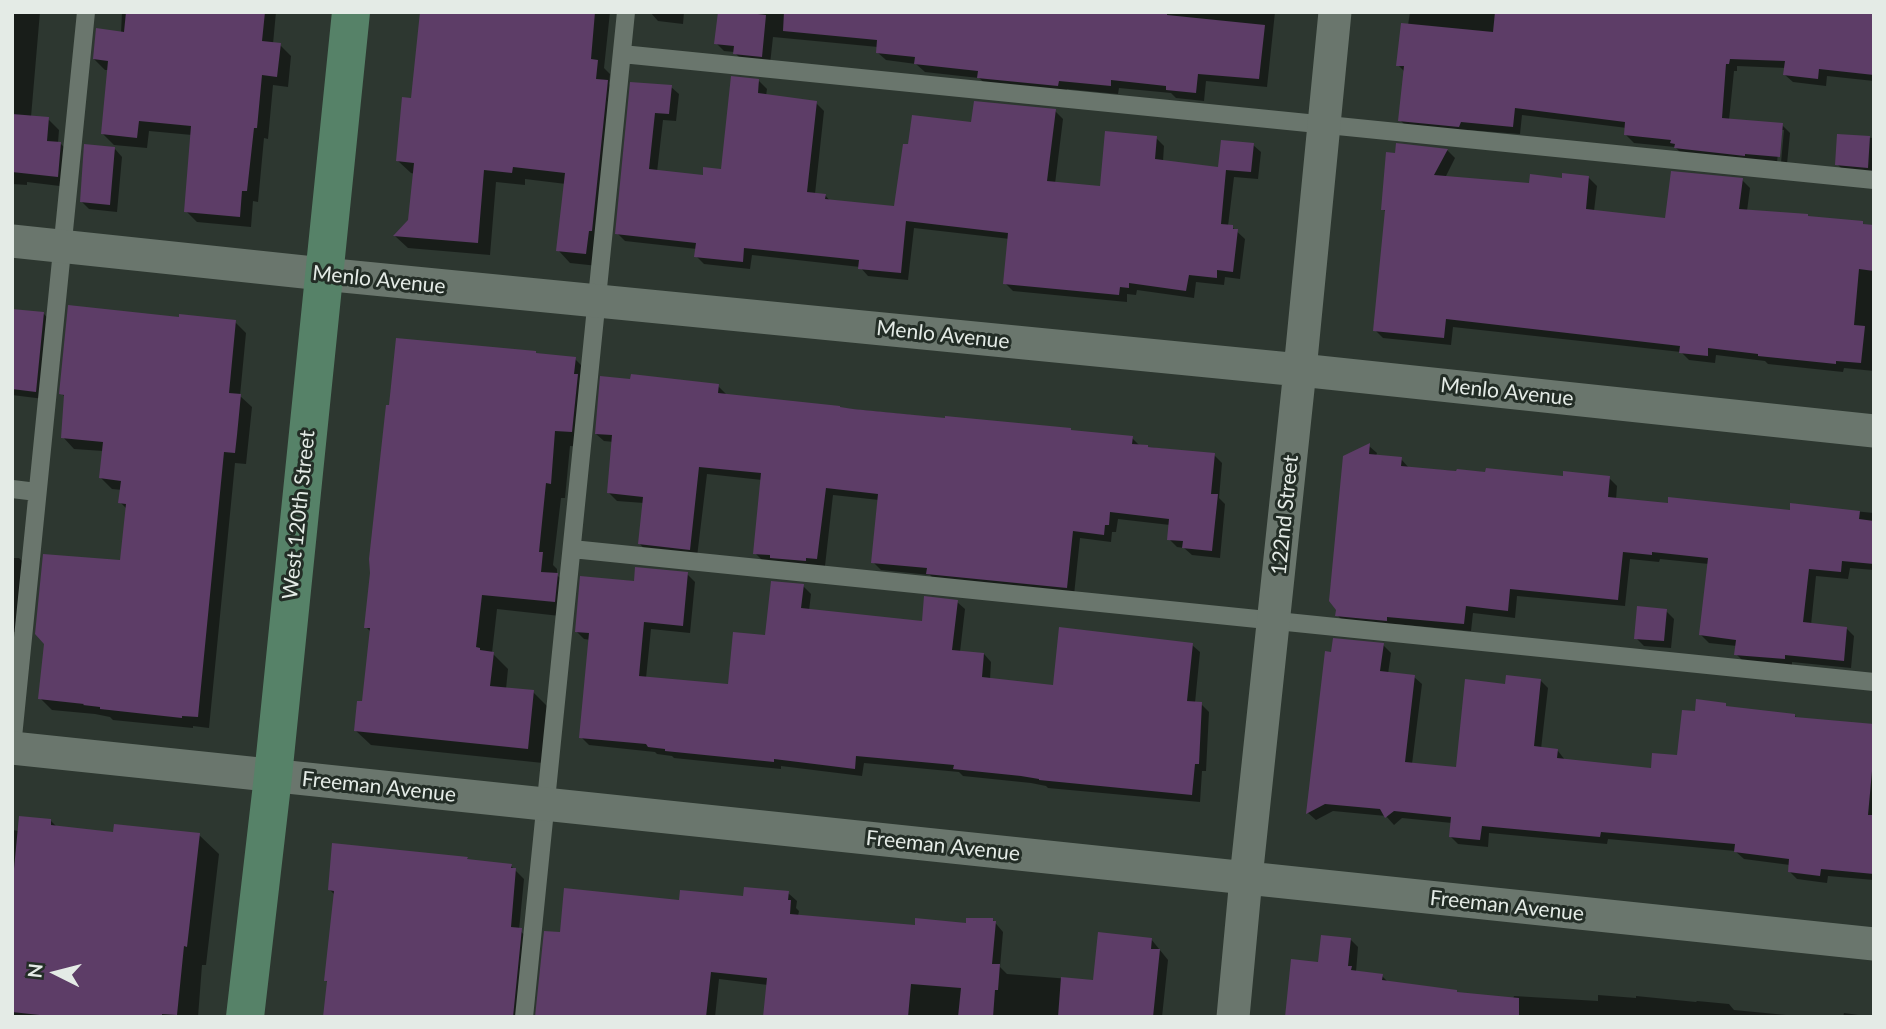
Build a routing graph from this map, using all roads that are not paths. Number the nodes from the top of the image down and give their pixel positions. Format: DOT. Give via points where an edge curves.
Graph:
graph roads {
  1 [pos="86,12"];
  2 [pos="351,12"];
  3 [pos="626,12"];
  4 [pos="1335,12"];
  5 [pos="622,54"];
  6 [pos="1324,124"];
  7 [pos="1874,180"];
  8 [pos="12,241"];
  9 [pos="61,246"];
  10 [pos="323,274"];
  11 [pos="597,301"];
  12 [pos="1300,370"];
  13 [pos="1874,431"];
  14 [pos="12,489"];
  15 [pos="37,492"];
  16 [pos="572,549"];
  17 [pos="1274,620"];
  18 [pos="1874,681"];
  19 [pos="12,748"];
  20 [pos="273,776"];
  21 [pos="545,804"];
  22 [pos="1246,878"];
  23 [pos="1874,944"];
  24 [pos="246,1017"];
  25 [pos="524,1017"];
  26 [pos="1233,1017"];
  1 -- 9 [label="lane"];
  2 -- 10 [label="main road, West 120th Street"];
  3 -- 5 [label="lane"];
  4 -- 6 [label="street, 122nd Street"];
  5 -- 6 [label="lane"];
  5 -- 11 [label="lane"];
  6 -- 7 [label="lane"];
  6 -- 12 [label="street, 122nd Street"];
  8 -- 9 [label="street, Menlo Avenue"];
  9 -- 10 [label="street, Menlo Avenue"];
  9 -- 15 [label="lane"];
  10 -- 11 [label="street, Menlo Avenue"];
  10 -- 20 [label="main road, West 120th Street"];
  11 -- 12 [label="street, Menlo Avenue"];
  11 -- 16 [label="lane"];
  12 -- 13 [label="street, Menlo Avenue"];
  12 -- 17 [label="street, 122nd Street"];
  14 -- 15 [label="lane"];
  15 -- 19 [label="lane"];
  16 -- 17 [label="lane"];
  16 -- 21 [label="lane"];
  17 -- 18 [label="lane"];
  17 -- 22 [label="street, 122nd Street"];
  19 -- 20 [label="street, Freeman Avenue"];
  20 -- 21 [label="street, Freeman Avenue"];
  20 -- 24 [label="main road, West 120th Street"];
  21 -- 22 [label="street, Freeman Avenue"];
  21 -- 25 [label="lane"];
  22 -- 23 [label="street, Freeman Avenue"];
  22 -- 26 [label="street, 122nd Street"];
}
